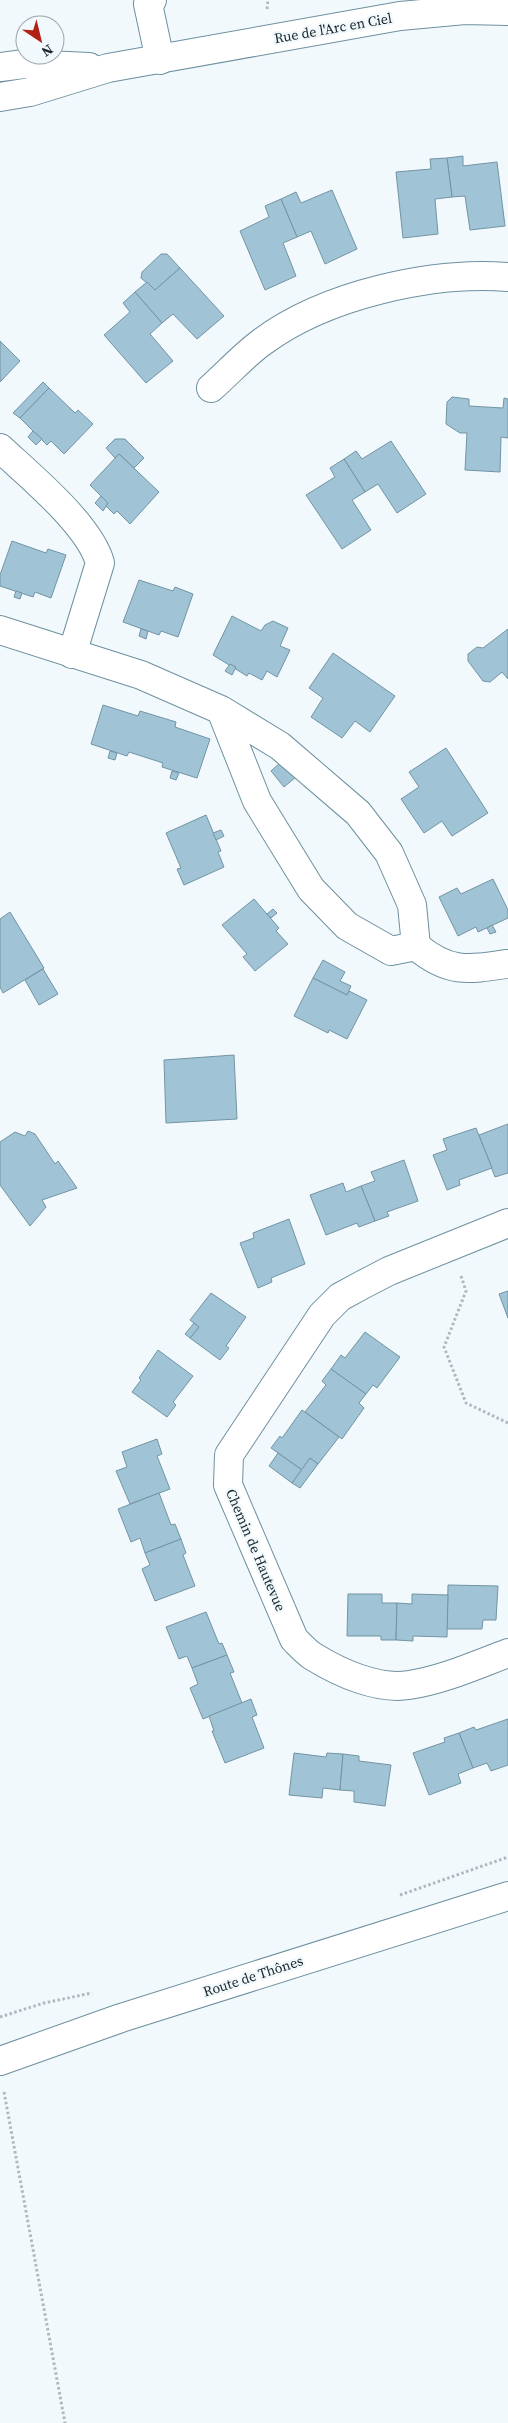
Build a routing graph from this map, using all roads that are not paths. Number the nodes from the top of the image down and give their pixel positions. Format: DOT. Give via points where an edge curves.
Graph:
graph roads {
  1 [pos="152,0"];
  2 [pos="508,11"];
  3 [pos="160,60"];
  4 [pos="0,67"];
  5 [pos="108,68"];
  6 [pos="0,97"];
  7 [pos="508,277"];
  8 [pos="211,388"];
  9 [pos="0,448"];
  10 [pos="0,630"];
  11 [pos="72,654"];
  12 [pos="221,710"];
  13 [pos="416,946"];
  14 [pos="506,964"];
  15 [pos="508,1223"];
  16 [pos="508,1653"];
  17 [pos="508,1896"];
  18 [pos="0,2061"];
  1 -- 3 [label="street" via="148,4"];
  2 -- 3 [label="street, Rue de l'Arc en Ciel" via="465,10 400,16"];
  3 -- 5 [label="street, Rue de l'Arc en Ciel"];
  4 -- 5 [label="street, Rue de l'Arc en Ciel" via="24,64"];
  5 -- 6 [label="street, Rue de l'Arc en Ciel" via="30,92"];
  7 -- 8 [label="street" via="475,275 398,285 319,309 262,342"];
  9 -- 11 [label="street" via="74,520 97,551 100,563"];
  10 -- 11 [label="street"];
  11 -- 12 [label="street" via="141,675"];
  12 -- 13 [label="street" via="280,746 358,813 389,853 412,905"];
  12 -- 13 [label="street" via="257,801 310,889 347,926 391,952"];
  13 -- 14 [label="street" via="432,960 450,967 479,968"];
  15 -- 16 [label="street, Chemin de Hautevue" via="340,1297 322,1315 228,1455 228,1485 294,1639 312,1657 360,1678 407,1686 440,1678"];
  17 -- 18 [label="street, Route de Thônes" via="121,2018"];
}
